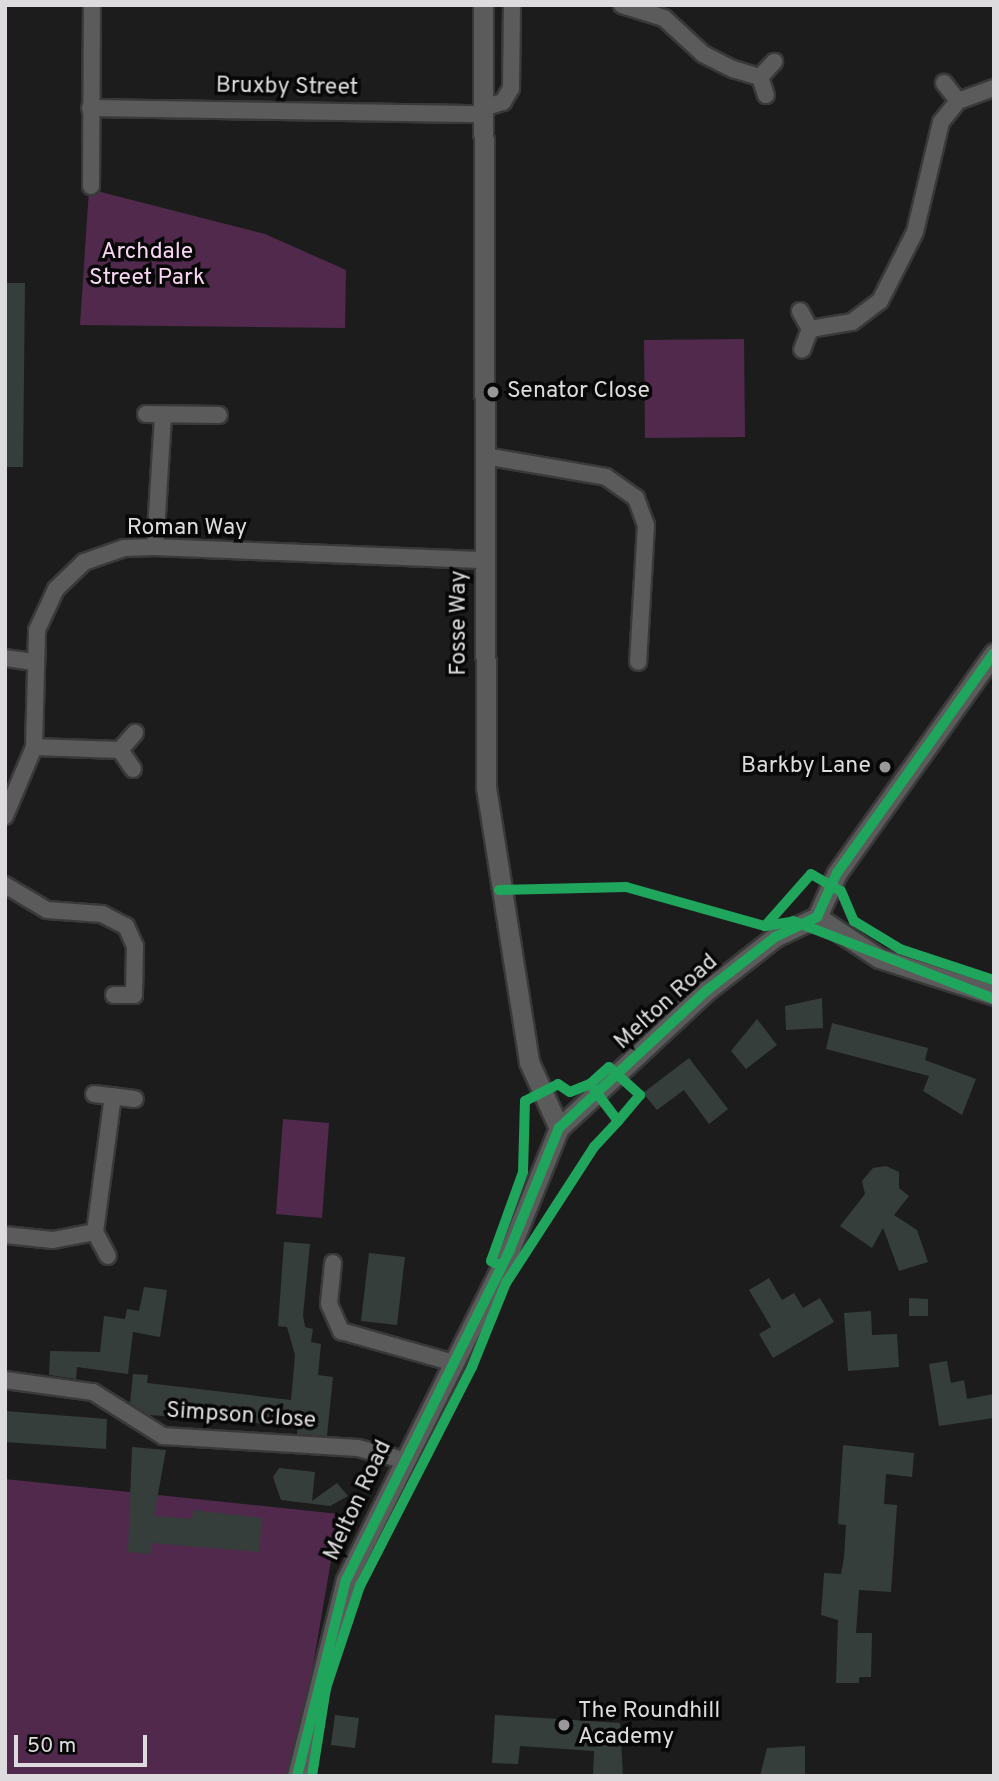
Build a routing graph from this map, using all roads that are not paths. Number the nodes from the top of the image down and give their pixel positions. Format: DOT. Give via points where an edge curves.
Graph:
graph roads {
  1 [pos="92,5"];
  2 [pos="483,5"];
  3 [pos="512,5"];
  4 [pos="622,5"];
  5 [pos="774,62"];
  6 [pos="760,77"];
  7 [pos="944,83"];
  8 [pos="994,88"];
  9 [pos="766,95"];
  10 [pos="958,101"];
  11 [pos="90,108"];
  12 [pos="483,111"];
  13 [pos="91,186"];
  14 [pos="800,311"];
  15 [pos="810,329"];
  16 [pos="802,350"];
  17 [pos="146,414"];
  18 [pos="163,415"];
  19 [pos="219,415"];
  20 [pos="485,456"];
  21 [pos="155,547"];
  22 [pos="484,560"];
  23 [pos="994,653"];
  24 [pos="5,658"];
  25 [pos="35,662"];
  26 [pos="638,662"];
  27 [pos="135,733"];
  28 [pos="34,747"];
  29 [pos="120,750"];
  30 [pos="133,769"];
  31 [pos="7,810"];
  32 [pos="5,885"];
  33 [pos="817,917"];
  34 [pos="114,995"];
  35 [pos="994,995"];
  36 [pos="94,1094"];
  37 [pos="113,1096"];
  38 [pos="135,1099"];
  39 [pos="559,1128"];
  40 [pos="95,1232"];
  41 [pos="5,1235"];
  42 [pos="108,1256"];
  43 [pos="333,1263"];
  44 [pos="454,1363"];
  45 [pos="5,1380"];
  46 [pos="403,1460"];
  47 [pos="297,1776"];
  1 -- 11 [label="street"];
  2 -- 12 [label="street, Fosse Way"];
  3 -- 12 [label="street" via="512,88 503,102"];
  4 -- 6 [label="street" via="664,18 703,54"];
  5 -- 6 [label="street"];
  6 -- 9 [label="street"];
  7 -- 10 [label="street"];
  8 -- 10 [label="street"];
  10 -- 15 [label="street" via="940,122 915,232 892,283 867,314 836,327"];
  11 -- 12 [label="street, Bruxby Street"];
  11 -- 13 [label="street"];
  12 -- 20 [label="street, Fosse Way"];
  14 -- 15 [label="street"];
  15 -- 16 [label="street"];
  17 -- 18 [label="street"];
  18 -- 19 [label="street"];
  18 -- 21 [label="street"];
  20 -- 22 [label="street, Fosse Way"];
  20 -- 26 [label="street" via="606,477 636,498 646,525"];
  21 -- 22 [label="street, Roman Way"];
  21 -- 25 [label="street, Roman Way" via="124,548 76,568 45,606"];
  22 -- 39 [label="street, Fosse Way" via="486,787 529,1062"];
  23 -- 33 [label="street" via="836,873"];
  24 -- 25 [label="street"];
  25 -- 28 [label="street, Roman Way"];
  27 -- 29 [label="street"];
  28 -- 29 [label="street"];
  28 -- 31 [label="street, Roman Way"];
  29 -- 30 [label="street"];
  32 -- 34 [label="street" via="47,910 102,914 126,926 135,946 134,995"];
  33 -- 35 [label="street" via="879,958"];
  33 -- 39 [label="street, Melton Road" via="775,937 706,991"];
  36 -- 37 [label="street"];
  37 -- 38 [label="street"];
  37 -- 40 [label="street"];
  39 -- 44 [label="street, Melton Road"];
  40 -- 41 [label="street" via="53,1240"];
  40 -- 42 [label="street"];
  43 -- 44 [label="street" via="329,1304 341,1331"];
  44 -- 46 [label="street, Melton Road"];
  45 -- 46 [label="street, Simpson Close" via="93,1392 163,1436 340,1446"];
  46 -- 47 [label="street, Melton Road" via="338,1603"];
}
